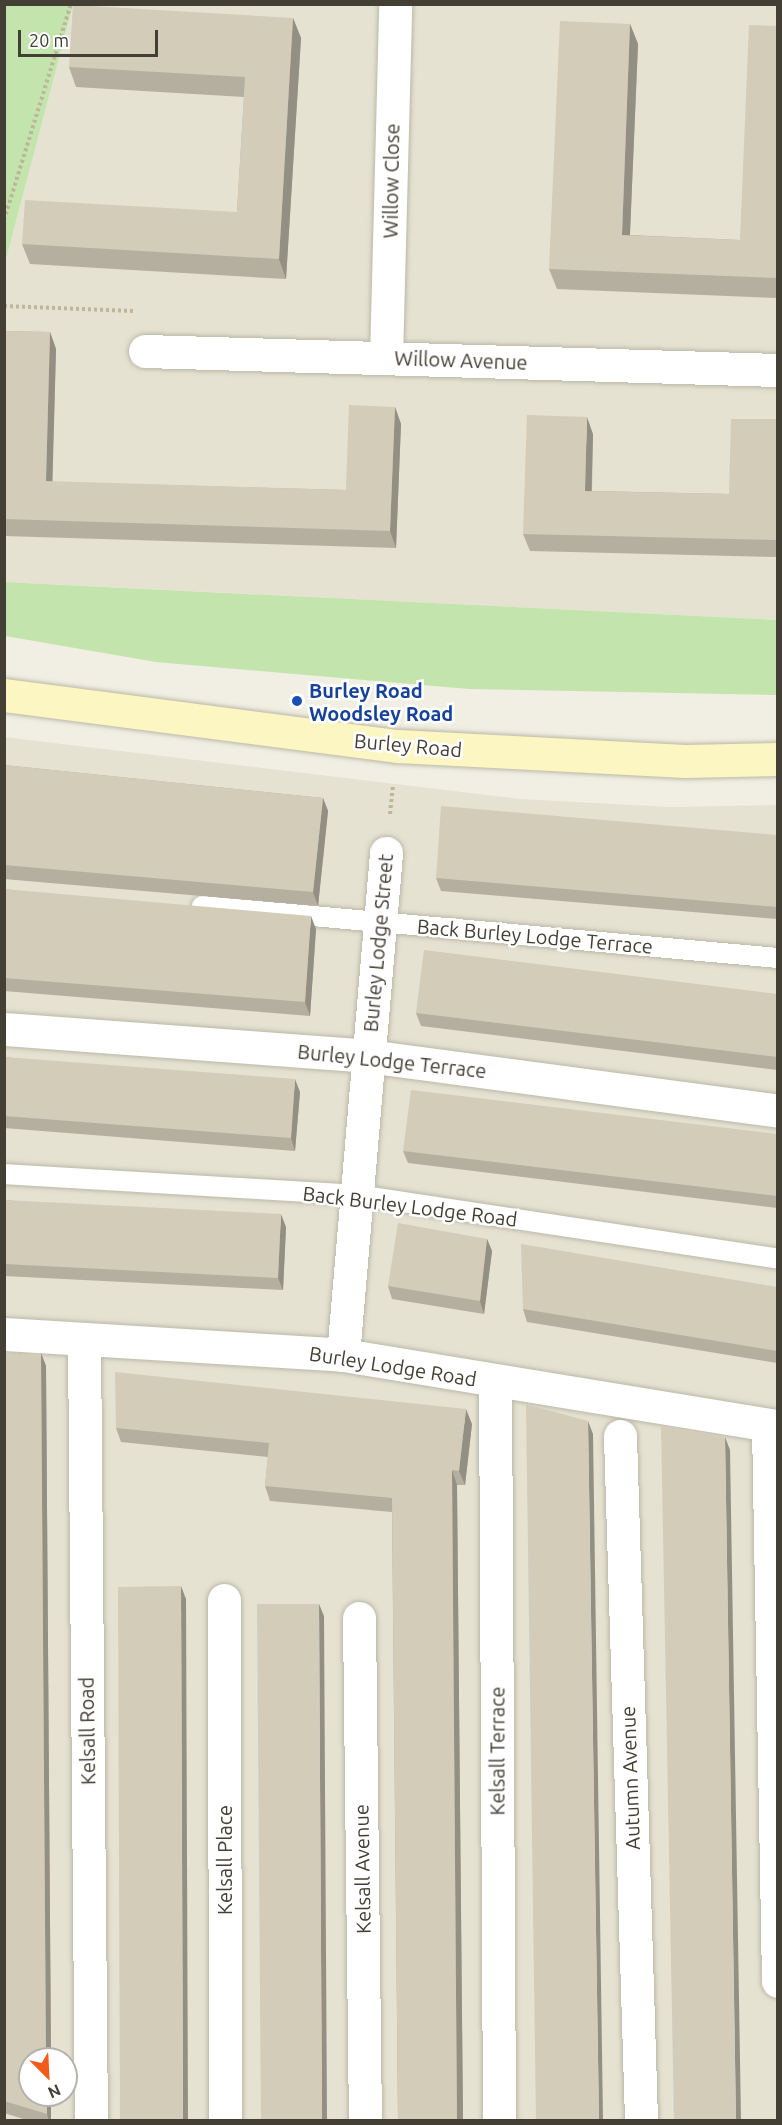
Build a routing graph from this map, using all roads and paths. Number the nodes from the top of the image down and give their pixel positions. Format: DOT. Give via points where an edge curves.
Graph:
graph roads {
  1 [pos="71,4"];
  2 [pos="395,4"];
  3 [pos="4,220"];
  4 [pos="4,306"];
  5 [pos="145,351"];
  6 [pos="386,358"];
  7 [pos="777,370"];
  8 [pos="4,695"];
  9 [pos="398,746"];
  10 [pos="777,759"];
  11 [pos="386,853"];
  12 [pos="181,905"];
  13 [pos="380,921"];
  14 [pos="777,958"];
  15 [pos="4,1029"];
  16 [pos="369,1056"];
  17 [pos="777,1111"];
  18 [pos="4,1174"];
  19 [pos="357,1195"];
  20 [pos="777,1259"];
  21 [pos="4,1334"];
  22 [pos="84,1341"];
  23 [pos="343,1355"];
  24 [pos="495,1382"];
  25 [pos="773,1425"];
  26 [pos="620,1436"];
  27 [pos="224,1600"];
  28 [pos="359,1618"];
  29 [pos="777,1981"];
  30 [pos="91,2121"];
  31 [pos="225,2121"];
  32 [pos="365,2121"];
  33 [pos="499,2121"];
  34 [pos="641,2121"];
  1 -- 3 [label="path"];
  2 -- 6 [label="street, Willow Close"];
  4 -- 5 [label="path" via="142,312"];
  5 -- 6 [label="street, Willow Avenue"];
  6 -- 7 [label="street, Willow Avenue"];
  8 -- 9 [label="street, Burley Road"];
  9 -- 10 [label="street, Burley Road" via="685,761"];
  9 -- 11 [label="path, Burley Lodge Street"];
  11 -- 13 [label="street, Burley Lodge Street"];
  12 -- 13 [label="lane, Back Burley Lodge Terrace"];
  13 -- 14 [label="lane, Back Burley Lodge Terrace"];
  13 -- 16 [label="street, Burley Lodge Street"];
  15 -- 16 [label="street, Burley Lodge Terrace"];
  16 -- 17 [label="street, Burley Lodge Terrace"];
  16 -- 19 [label="street, Burley Lodge Street"];
  18 -- 19 [label="lane, Back Burley Lodge Road"];
  19 -- 20 [label="lane, Back Burley Lodge Road"];
  19 -- 23 [label="street, Burley Lodge Street"];
  21 -- 22 [label="street, Burley Lodge Road"];
  22 -- 23 [label="street, Burley Lodge Road"];
  22 -- 30 [label="street, Kelsall Road"];
  23 -- 24 [label="street, Burley Lodge Road"];
  24 -- 25 [label="street, Burley Lodge Road"];
  24 -- 33 [label="street, Kelsall Terrace"];
  25 -- 29 [label="street"];
  26 -- 34 [label="street, Autumn Avenue"];
  27 -- 31 [label="street, Kelsall Place"];
  28 -- 32 [label="street, Kelsall Avenue"];
}
